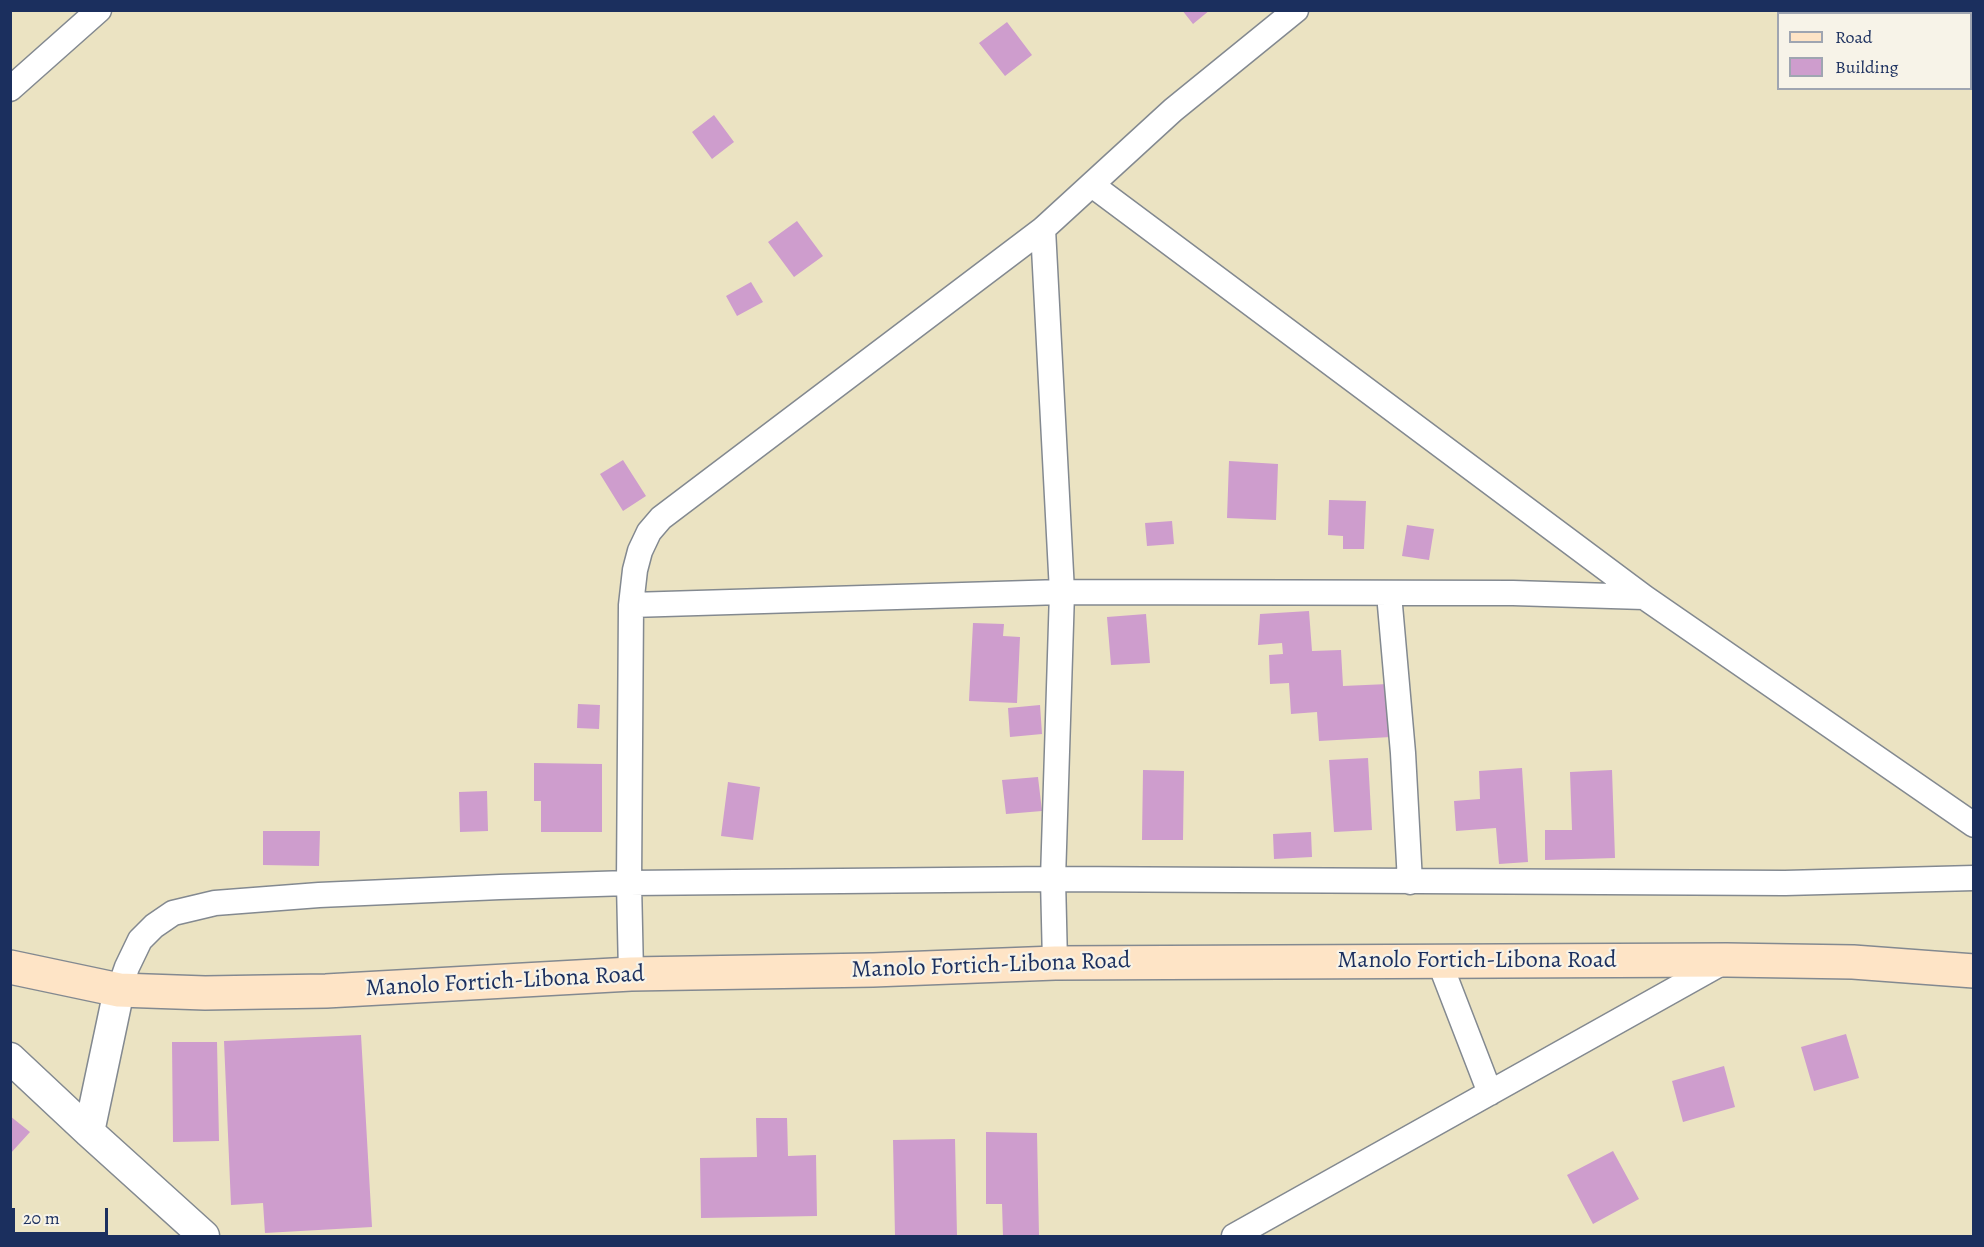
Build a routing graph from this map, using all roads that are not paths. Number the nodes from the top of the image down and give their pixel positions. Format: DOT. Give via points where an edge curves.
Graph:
graph roads {
  1 [pos="99,10"];
  2 [pos="1296,10"];
  3 [pos="10,89"];
  4 [pos="1092,185"];
  5 [pos="1043,229"];
  6 [pos="1062,592"];
  7 [pos="1389,594"];
  8 [pos="1644,597"];
  9 [pos="631,605"];
  10 [pos="1974,825"];
  11 [pos="1974,878"];
  12 [pos="1053,879"];
  13 [pos="1410,882"];
  14 [pos="629,883"];
  15 [pos="1727,960"];
  16 [pos="1439,961"];
  17 [pos="1055,963"];
  18 [pos="10,967"];
  19 [pos="1974,971"];
  20 [pos="631,974"];
  21 [pos="119,990"];
  22 [pos="10,1058"];
  23 [pos="1490,1093"];
  24 [pos="89,1132"];
  25 [pos="204,1236"];
  26 [pos="1234,1236"];
  1 -- 3 [label="street"];
  2 -- 4 [label="street" via="1173,110"];
  4 -- 5 [label="street"];
  4 -- 8 [label="street"];
  5 -- 6 [label="street"];
  5 -- 9 [label="street" via="661,518 640,551"];
  6 -- 7 [label="street"];
  6 -- 9 [label="street"];
  6 -- 12 [label="street"];
  7 -- 8 [label="street"];
  7 -- 13 [label="street"];
  8 -- 10 [label="street"];
  9 -- 14 [label="street"];
  11 -- 13 [label="street" via="1785,883"];
  12 -- 13 [label="street"];
  12 -- 14 [label="street"];
  12 -- 17 [label="street"];
  14 -- 20 [label="street"];
  14 -- 21 [label="street" via="215,903 173,913 154,926 140,940"];
  15 -- 16 [label="main road, Manolo Fortich-Libona Road"];
  15 -- 19 [label="main road, Manolo Fortich-Libona Road" via="1852,962"];
  15 -- 23 [label="street"];
  16 -- 17 [label="main road, Manolo Fortich-Libona Road"];
  16 -- 23 [label="street"];
  17 -- 20 [label="main road, Manolo Fortich-Libona Road"];
  18 -- 21 [label="main road, Manolo Fortich-Libona Road"];
  20 -- 21 [label="main road, Manolo Fortich-Libona Road" via="326,991"];
  21 -- 24 [label="street"];
  22 -- 24 [label="street"];
  23 -- 26 [label="street"];
  24 -- 25 [label="street"];
}
